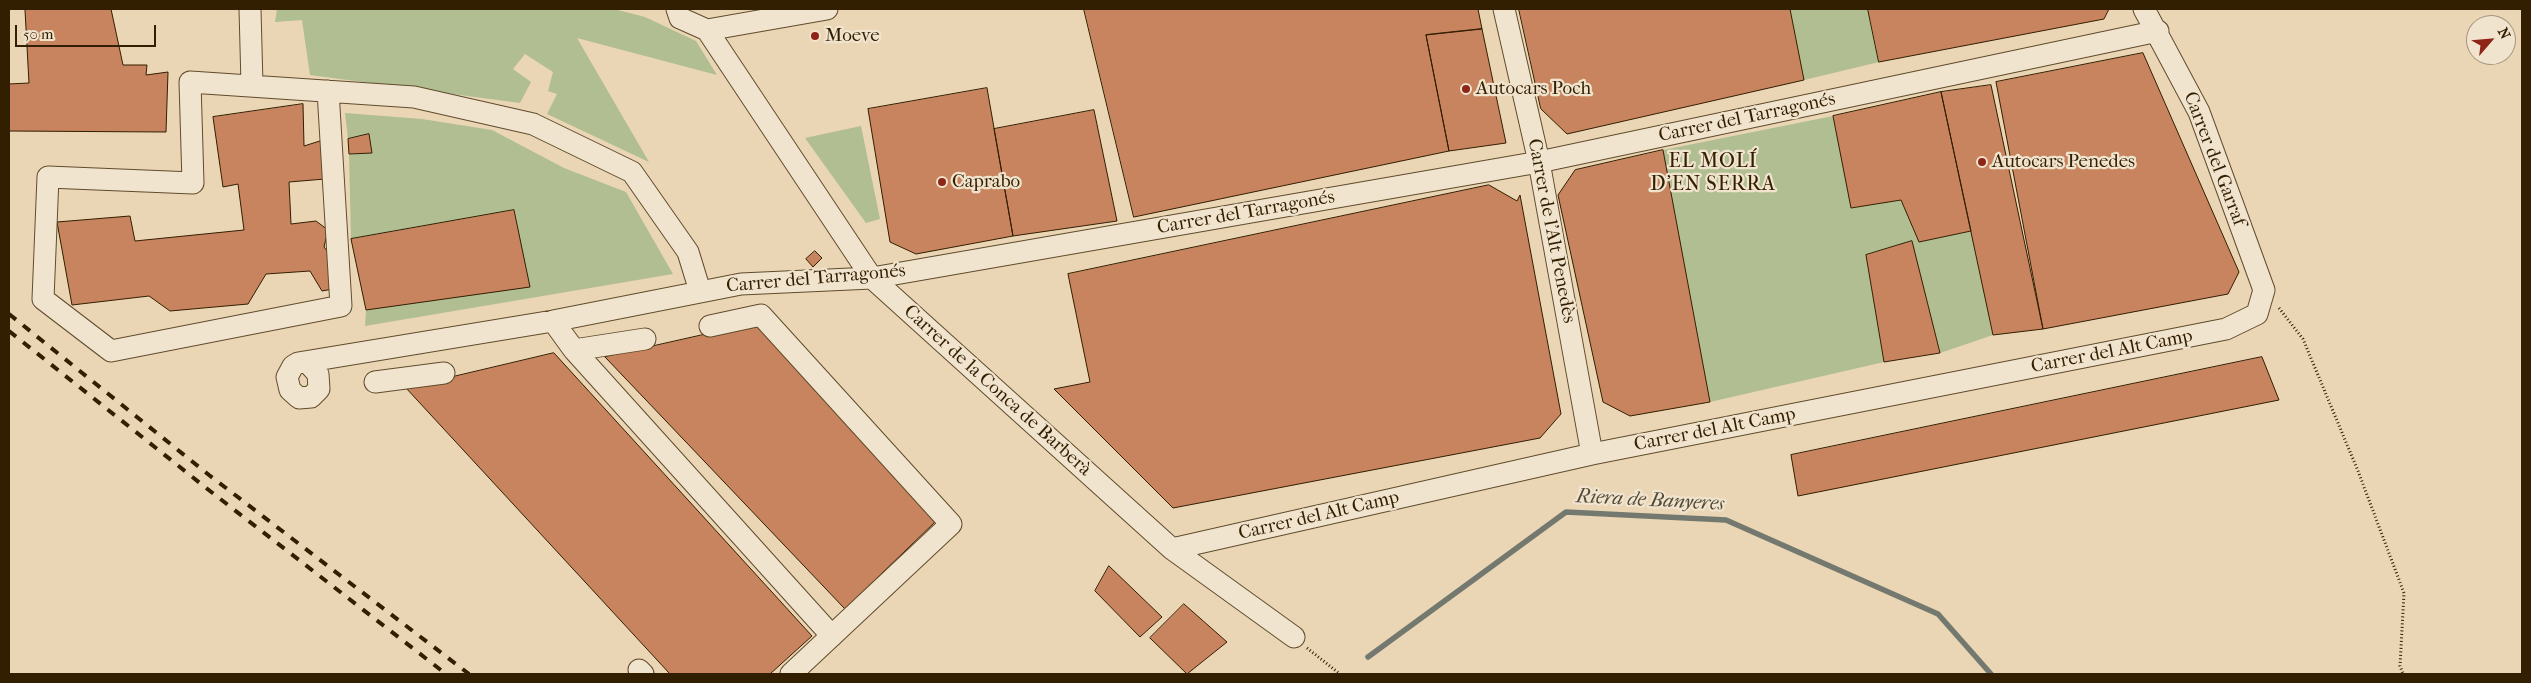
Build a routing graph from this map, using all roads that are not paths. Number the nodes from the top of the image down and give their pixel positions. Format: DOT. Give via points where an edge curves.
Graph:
graph roads {
  1 [pos="250,9"];
  2 [pos="677,9"];
  3 [pos="827,9"];
  4 [pos="1504,9"];
  5 [pos="2144,9"];
  6 [pos="707,30"];
  7 [pos="2158,31"];
  8 [pos="252,85"];
  9 [pos="328,91"];
  10 [pos="1539,162"];
  11 [pos="872,278"];
  12 [pos="700,292"];
  13 [pos="2257,314"];
  14 [pos="553,321"];
  15 [pos="710,326"];
  16 [pos="645,339"];
  17 [pos="574,350"];
  18 [pos="321,361"];
  19 [pos="444,373"];
  20 [pos="375,382"];
  21 [pos="1592,454"];
  22 [pos="1172,550"];
  23 [pos="832,636"];
  24 [pos="1294,637"];
  25 [pos="791,674"];
  1 -- 8 [label="street"];
  2 -- 6 [label="street" via="680,18"];
  3 -- 6 [label="street"];
  4 -- 10 [label="street, Carrer de l'Alt Penedès"];
  5 -- 7 [label="street, Carrer del Garraf"];
  6 -- 11 [label="street, Carrer de la Conca de Barberà"];
  7 -- 10 [label="street, Carrer del Tarragonés"];
  7 -- 13 [label="street, Carrer del Garraf" via="2199,112 2264,290"];
  8 -- 9 [label="street"];
  8 -- 9 [label="street" via="190,82 193,183 48,177 43,299 111,351 341,306"];
  9 -- 12 [label="street" via="414,96 533,124 632,172 688,252"];
  10 -- 11 [label="street, Carrer del Tarragonés"];
  10 -- 21 [label="street, Carrer de l'Alt Penedès"];
  11 -- 12 [label="street, Carrer del Tarragonés" via="741,284"];
  11 -- 22 [label="street, Carrer de la Conca de Barberà"];
  12 -- 14 [label="street, Carrer del Tarragonés"];
  13 -- 21 [label="street, Carrer del Alt Camp" via="2226,329"];
  14 -- 17 [label="street"];
  14 -- 18 [label="street, Carrer del Tarragonés"];
  15 -- 23 [label="street" via="761,315 951,524"];
  16 -- 17 [label="street"];
  17 -- 23 [label="street"];
  19 -- 20 [label="street"];
  21 -- 22 [label="street, Carrer del Alt Camp"];
  22 -- 24 [label="street, Carrer de la Conca de Barberà"];
  23 -- 25 [label="street"];
}
